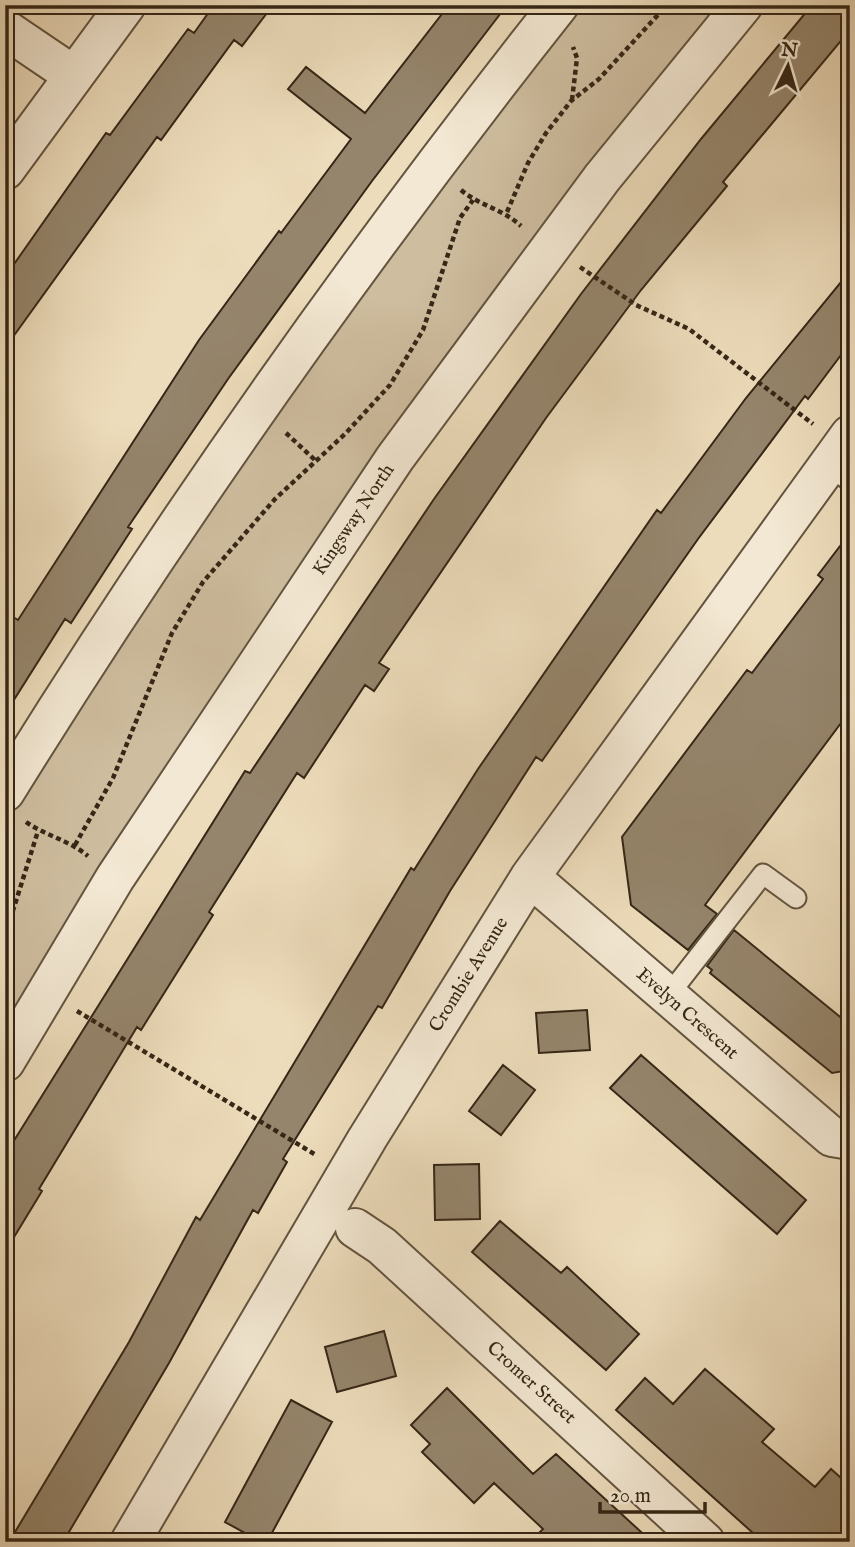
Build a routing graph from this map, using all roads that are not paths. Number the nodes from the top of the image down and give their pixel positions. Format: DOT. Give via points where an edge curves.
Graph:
graph roads {
  1 [pos="126,5"];
  2 [pos="559,5"];
  3 [pos="743,5"];
  4 [pos="5,29"];
  5 [pos="73,75"];
  6 [pos="5,170"];
  7 [pos="842,456"];
  8 [pos="11,803"];
  9 [pos="530,877"];
  10 [pos="796,898"];
  11 [pos="667,997"];
  12 [pos="5,1062"];
  13 [pos="850,1140"];
  14 [pos="355,1228"];
  15 [pos="130,1542"];
  16 [pos="705,1542"];
  1 -- 5 [label="street"];
  2 -- 8 [label="street" via="435,166 193,504"];
  3 -- 12 [label="street, Kingsway North" via="550,247 394,458 115,878"];
  4 -- 5 [label="street"];
  5 -- 6 [label="street"];
  7 -- 9 [label="street, Crombie Avenue"];
  9 -- 11 [label="street, Evelyn Crescent"];
  9 -- 15 [label="street, Crombie Avenue" via="346,1173"];
  10 -- 11 [label="lane" via="763,874"];
  11 -- 13 [label="street, Evelyn Crescent" via="832,1138"];
  14 -- 16 [label="street, Cromer Street" via="382,1247"];
}
